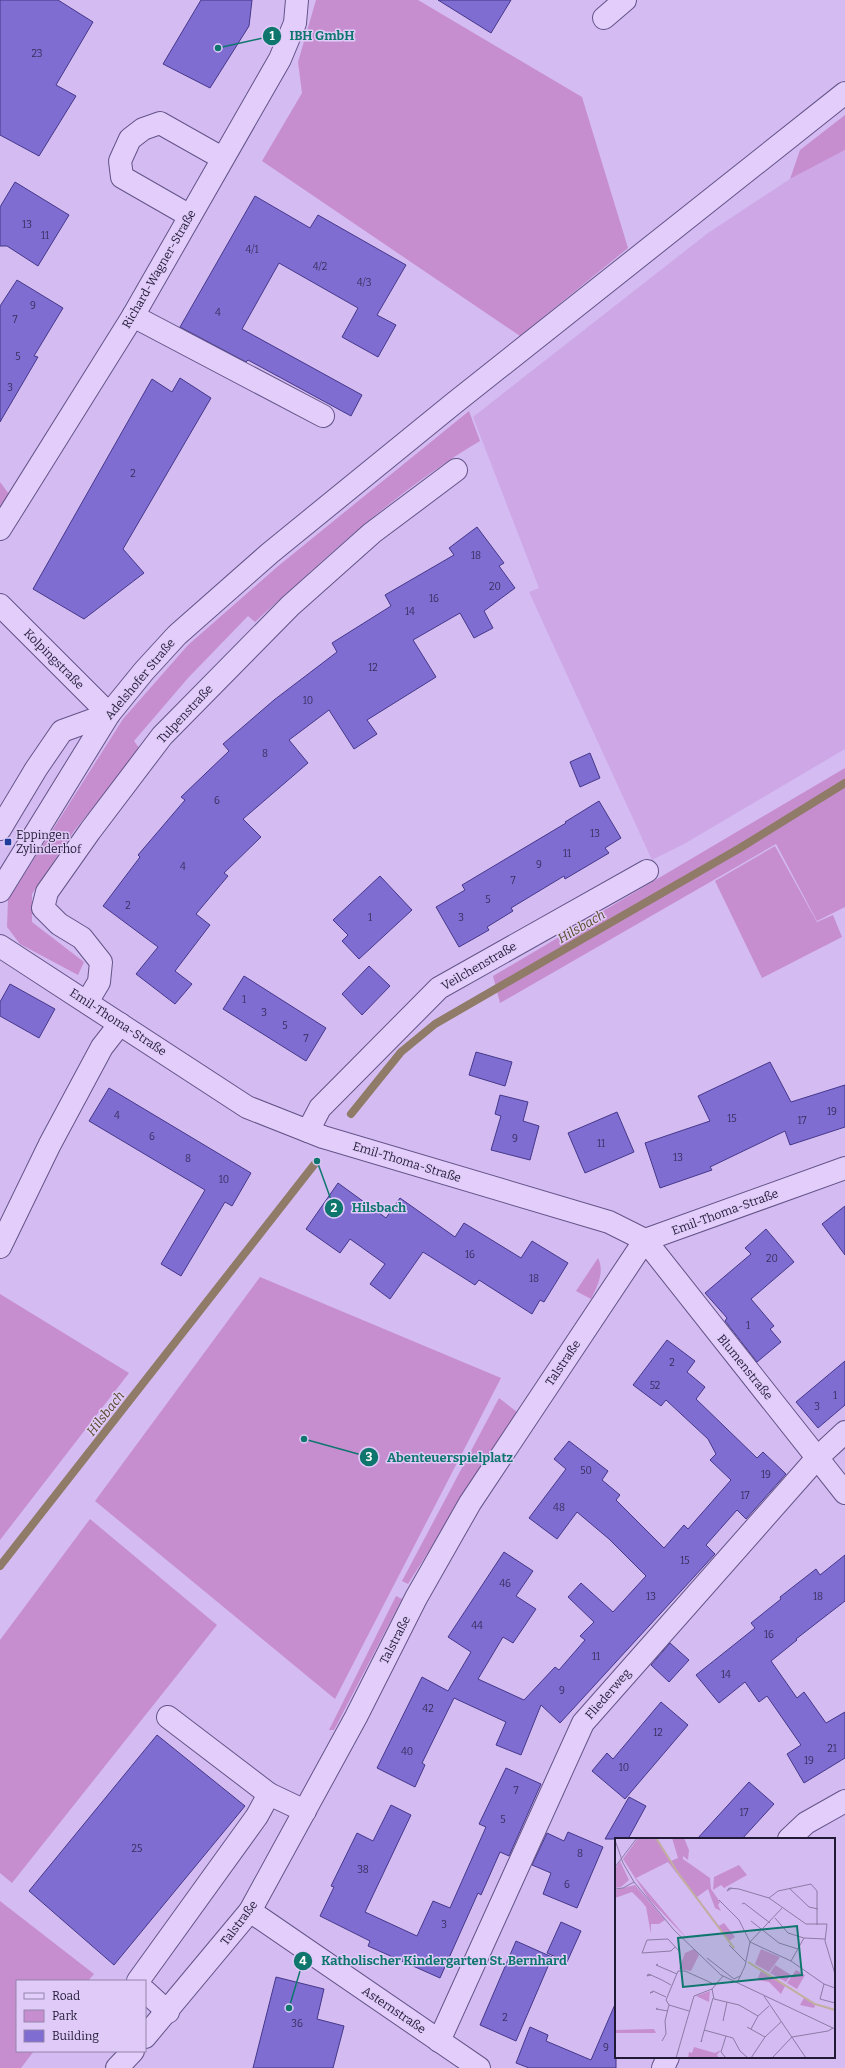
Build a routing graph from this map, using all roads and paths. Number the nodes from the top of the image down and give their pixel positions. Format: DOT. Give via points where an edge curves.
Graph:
graph roads {
  1 [pos="297,0"];
  2 [pos="625,0"];
  3 [pos="604,18"];
  4 [pos="845,94"];
  5 [pos="222,158"];
  6 [pos="190,216"];
  7 [pos="133,316"];
  8 [pos="323,416"];
  9 [pos="456,470"];
  10 [pos="0,529"];
  11 [pos="0,605"];
  12 [pos="109,714"];
  13 [pos="0,829"];
  14 [pos="647,871"];
  15 [pos="0,890"];
  16 [pos="0,946"];
  17 [pos="87,1002"];
  18 [pos="120,1024"];
  19 [pos="308,1131"];
  20 [pos="845,1168"];
  21 [pos="645,1240"];
  22 [pos="0,1247"];
  23 [pos="845,1432"];
  24 [pos="817,1458"];
  25 [pos="845,1493"];
  26 [pos="168,1717"];
  27 [pos="269,1794"];
  28 [pos="845,1801"];
  29 [pos="305,1811"];
  30 [pos="790,1838"];
  31 [pos="250,1911"];
  32 [pos="139,1980"];
  33 [pos="146,1992"];
  34 [pos="168,2012"];
  35 [pos="146,2036"];
  36 [pos="439,2041"];
  37 [pos="131,2052"];
  38 [pos="668,2058"];
  39 [pos="117,2068"];
  40 [pos="478,2068"];
  41 [pos="663,2068"];
  1 -- 5 [label="street, Richard-Wagner-Straße" via="295,23 280,60"];
  2 -- 3 [label="street"];
  4 -- 12 [label="street, Adelshofer Straße" via="270,553 177,635"];
  5 -- 6 [label="street, Richard-Wagner-Straße"];
  5 -- 6 [label="street" via="160,123 143,129 130,139 120,160 122,177"];
  6 -- 7 [label="street, Richard-Wagner-Straße"];
  7 -- 8 [label="street"];
  7 -- 10 [label="street, Richard-Wagner-Straße"];
  9 -- 17 [label="street, Tulpenstraße" via="372,533 290,606 204,692 162,736 47,892 43,908 59,924 82,938 101,962 99,982"];
  11 -- 12 [label="street, Kolpingstraße"];
  12 -- 13 [label="street" via="62,731"];
  12 -- 15 [label="street, Adelshofer Straße"];
  14 -- 19 [label="street, Veilchenstraße" via="439,988 320,1108"];
  16 -- 17 [label="street, Emil-Thoma-Straße"];
  17 -- 18 [label="street, Emil-Thoma-Straße"];
  18 -- 19 [label="street, Emil-Thoma-Straße" via="247,1108"];
  18 -- 22 [label="street" via="102,1047 46,1151"];
  19 -- 21 [label="street, Emil-Thoma-Straße" via="609,1222"];
  20 -- 21 [label="street, Emil-Thoma-Straße"];
  21 -- 24 [label="street, Blumenstraße"];
  21 -- 29 [label="street, Talstraße" via="470,1503 416,1598"];
  23 -- 24 [label="street, Fliederweg"];
  24 -- 25 [label="street, Blumenstraße"];
  24 -- 36 [label="street, Fliederweg" via="583,1723"];
  26 -- 27 [label="street"];
  27 -- 29 [label="street"];
  27 -- 32 [label="street" via="257,1816"];
  28 -- 30 [label="street" via="806,1823"];
  29 -- 31 [label="street, Talstraße"];
  31 -- 34 [label="street, Talstraße"];
  31 -- 36 [label="street, Asternstraße"];
  33 -- 34 [label="street"];
  34 -- 35 [label="street, Talstraße"];
  36 -- 40 [label="street, Asternstraße"];
  37 -- 39 [label="street"];
  38 -- 41 [label="street"];
}
